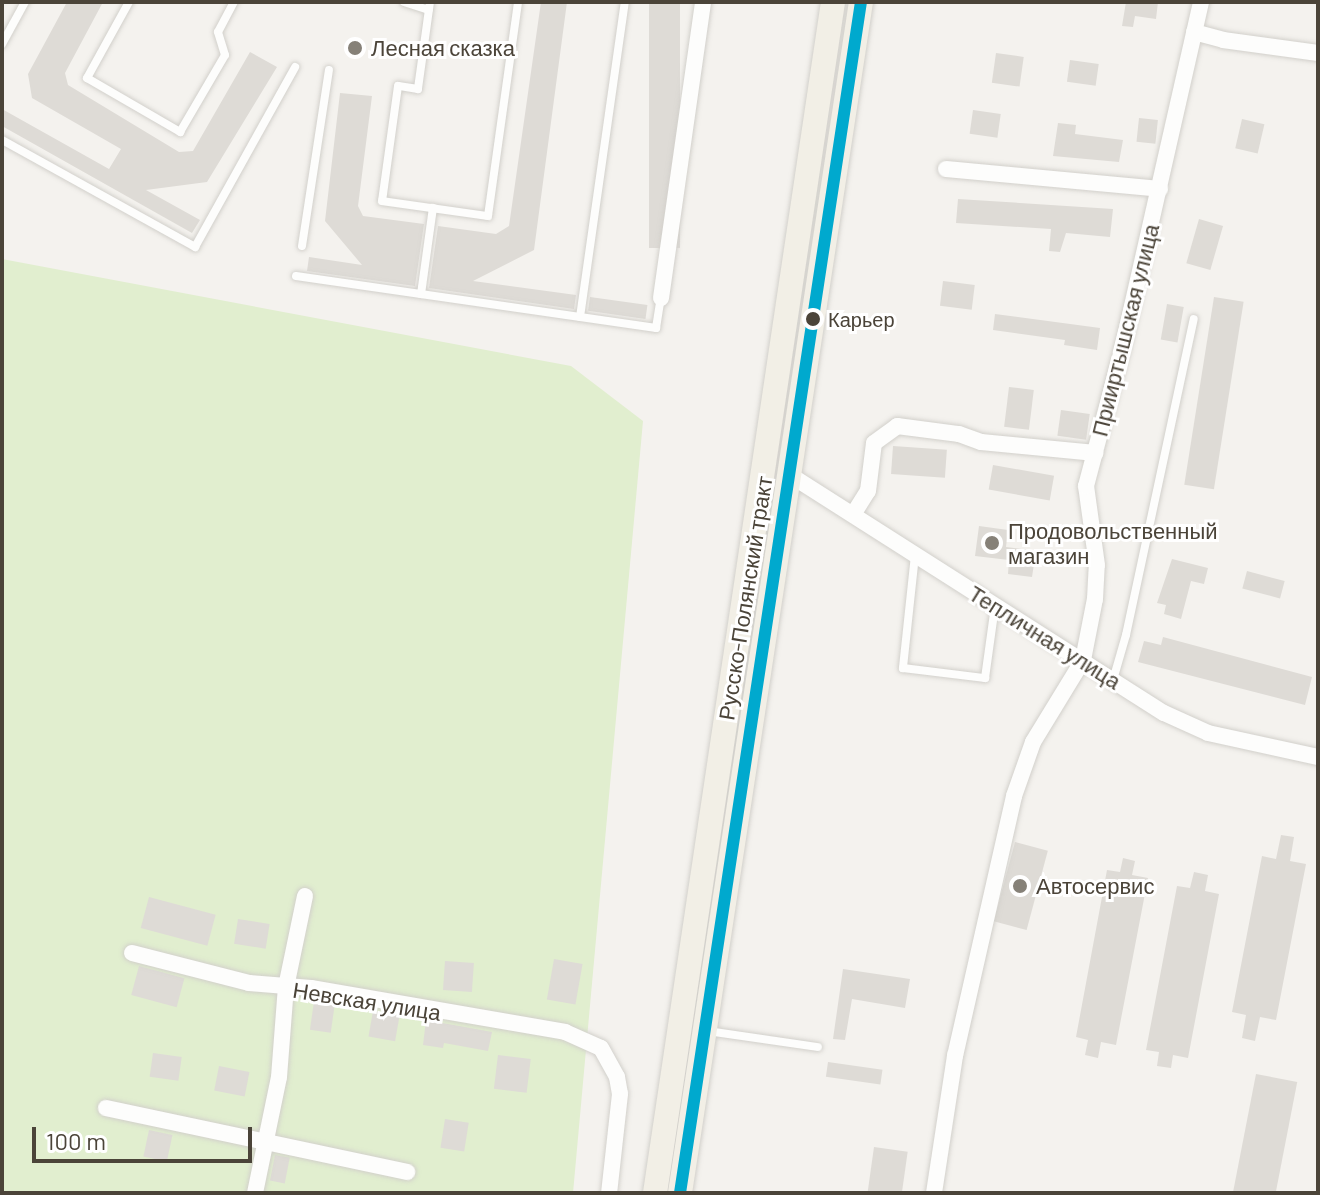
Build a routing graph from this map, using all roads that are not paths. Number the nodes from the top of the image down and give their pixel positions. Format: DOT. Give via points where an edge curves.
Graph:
graph roads {
  1 [pos="25,2"];
  2 [pos="129,2"];
  3 [pos="234,2"];
  4 [pos="404,2"];
  5 [pos="518,2"];
  6 [pos="625,2"];
  7 [pos="703,2"];
  8 [pos="833,2"];
  9 [pos="861,2"];
  10 [pos="1201,2"];
  11 [pos="430,6"];
  12 [pos="1194,32"];
  13 [pos="2,44"];
  14 [pos="1318,53"];
  15 [pos="295,67"];
  16 [pos="329,70"];
  17 [pos="2,140"];
  18 [pos="946,169"];
  19 [pos="1160,189"];
  20 [pos="433,208"];
  21 [pos="302,246"];
  22 [pos="296,276"];
  23 [pos="421,294"];
  24 [pos="661,298"];
  25 [pos="580,317"];
  26 [pos="1194,319"];
  27 [pos="1095,453"];
  28 [pos="790,475"];
  29 [pos="854,513"];
  30 [pos="915,554"];
  31 [pos="995,606"];
  32 [pos="1083,660"];
  33 [pos="1113,680"];
  34 [pos="1318,757"];
  35 [pos="305,896"];
  36 [pos="132,953"];
  37 [pos="286,987"];
  38 [pos="704,1031"];
  39 [pos="818,1047"];
  40 [pos="106,1108"];
  41 [pos="265,1139"];
  42 [pos="407,1172"];
  43 [pos="255,1193"];
  44 [pos="609,1193"];
  45 [pos="655,1193"];
  46 [pos="680,1193"];
  47 [pos="934,1193"];
  1 -- 13 [label="lane"];
  2 -- 3 [label="lane" via="87,78 180,132 225,55 218,32"];
  4 -- 11 [label="lane"];
  5 -- 20 [label="lane" via="488,216"];
  6 -- 25 [label="lane"];
  7 -- 24 [label="street"];
  8 -- 45 [label="main road, Русско-Полянский тракт"];
  9 -- 28 [label="main road, Русско-Полянский тракт"];
  10 -- 12 [label="street, Прииртышская улица"];
  11 -- 20 [label="lane" via="418,89 398,86 382,201"];
  12 -- 14 [label="street"];
  12 -- 19 [label="street, Прииртышская улица"];
  15 -- 17 [label="lane" via="195,247"];
  16 -- 21 [label="lane"];
  18 -- 19 [label="street"];
  19 -- 27 [label="street, Прииртышская улица"];
  20 -- 23 [label="lane"];
  22 -- 23 [label="lane"];
  23 -- 25 [label="lane"];
  24 -- 25 [label="lane" via="656,328"];
  26 -- 33 [label="lane"];
  27 -- 29 [label="street" via="981,442 897,426 874,443 868,491"];
  27 -- 32 [label="street, Прииртышская улица" via="1086,486 1097,565"];
  28 -- 29 [label="street, Тепличная улица"];
  28 -- 38 [label="main road, Русско-Полянский тракт"];
  29 -- 30 [label="street, Тепличная улица"];
  30 -- 31 [label="street, Тепличная улица"];
  30 -- 31 [label="lane" via="903,668 985,678"];
  31 -- 32 [label="street, Тепличная улица"];
  32 -- 33 [label="street, Тепличная улица"];
  32 -- 47 [label="street" via="1033,742 1014,796 955,1056"];
  33 -- 34 [label="street, Тепличная улица" via="1208,733"];
  35 -- 37 [label="street"];
  36 -- 37 [label="street, Невская улица" via="249,983"];
  37 -- 41 [label="street" via="281,1064"];
  37 -- 44 [label="street, Невская улица" via="565,1032 601,1048 620,1094"];
  38 -- 39 [label="lane"];
  38 -- 46 [label="main road, Русско-Полянский тракт"];
  40 -- 41 [label="street"];
  41 -- 42 [label="street"];
  41 -- 43 [label="street"];
}
